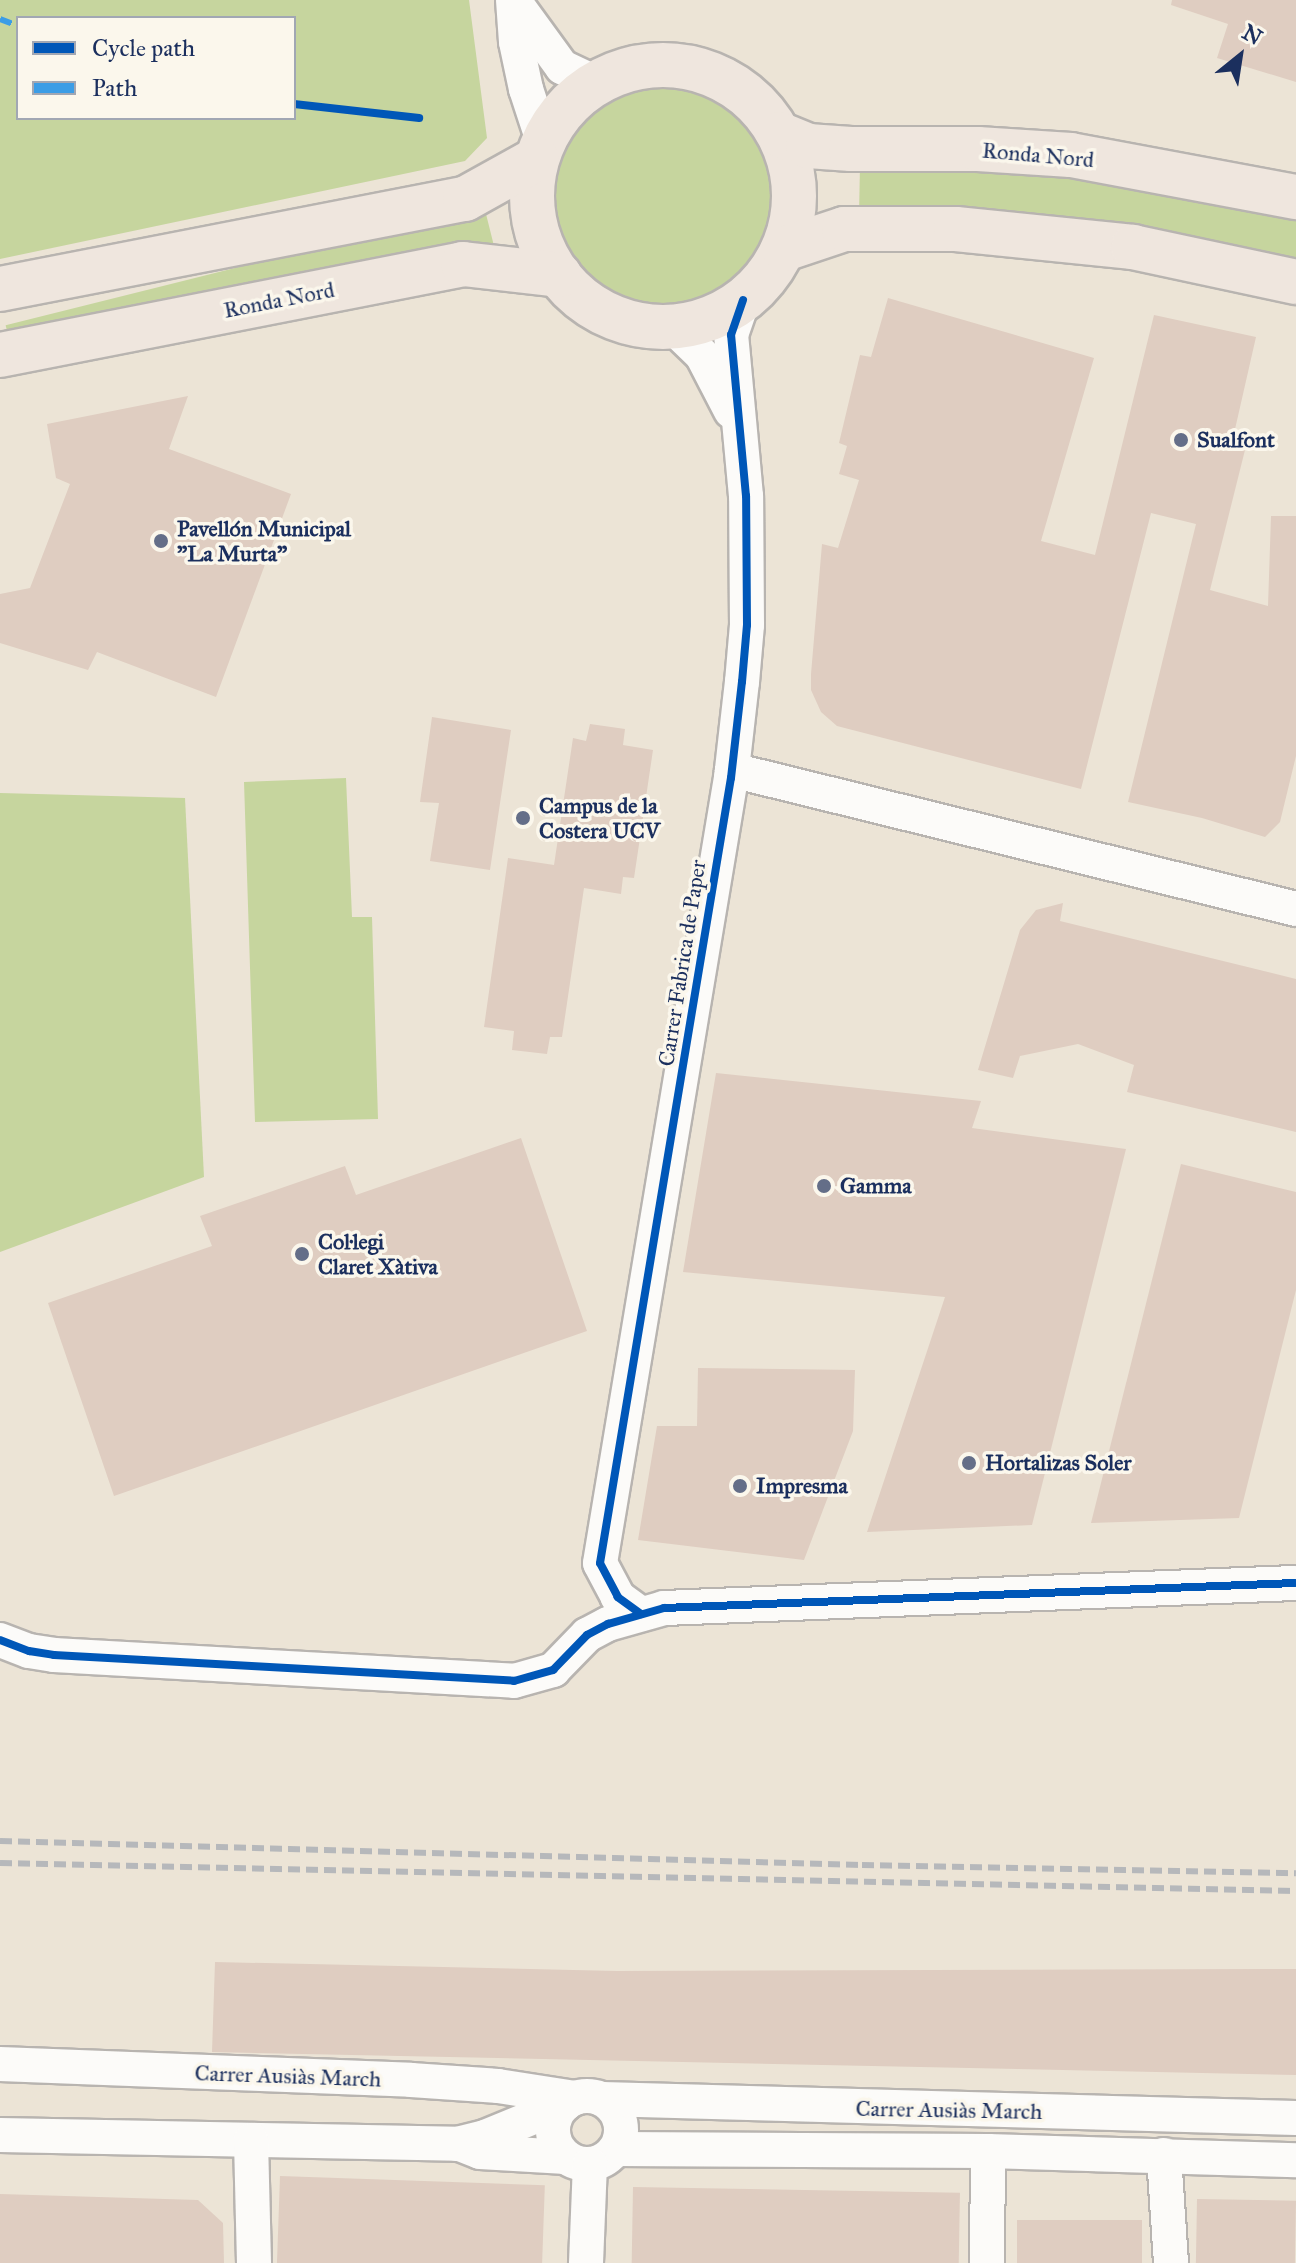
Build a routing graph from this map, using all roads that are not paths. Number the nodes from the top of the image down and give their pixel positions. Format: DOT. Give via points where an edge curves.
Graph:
graph roads {
  1 [pos="513,0"];
  2 [pos="596,83"];
  3 [pos="779,134"];
  4 [pos="540,150"];
  5 [pos="1296,197"];
  6 [pos="784,249"];
  7 [pos="559,275"];
  8 [pos="1296,282"];
  9 [pos="0,289"];
  10 [pos="743,300"];
  11 [pos="673,327"];
  12 [pos="0,355"];
  13 [pos="738,425"];
  14 [pos="732,770"];
  15 [pos="1296,909"];
  16 [pos="1296,1583"];
  17 [pos="641,1614"];
  18 [pos="0,1640"];
  19 [pos="0,2064"];
  20 [pos="581,2101"];
  21 [pos="1296,2118"];
  22 [pos="0,2135"];
  23 [pos="251,2140"];
  24 [pos="457,2144"];
  25 [pos="988,2151"];
  26 [pos="1164,2155"];
  27 [pos="591,2157"];
  28 [pos="1296,2160"];
  29 [pos="254,2263"];
  30 [pos="586,2263"];
  31 [pos="987,2263"];
  32 [pos="1171,2263"];
  1 -- 2 [label="street" via="562,67"];
  1 -- 4 [label="street" via="516,42"];
  2 -- 3 [label="main road" via="628,69 663,64 698,69 731,83 759,105"];
  2 -- 4 [label="main road" via="565,108"];
  3 -- 5 [label="main road, Ronda Nord" via="808,146 1071,155"];
  3 -- 6 [label="main road" via="793,171 794,211"];
  4 -- 7 [label="main road" via="532,199 539,239"];
  4 -- 9 [label="main road" via="465,199"];
  6 -- 8 [label="main road" via="844,229 956,229 1133,247"];
  6 -- 10 [label="main road" via="767,277"];
  7 -- 11 [label="main road" via="590,305 630,323"];
  7 -- 12 [label="main road, Ronda Nord" via="463,264"];
  10 -- 11 [label="main road" via="710,319"];
  10 -- 13 [label="street, Carrer Fabrica de Paper" via="731,335"];
  11 -- 13 [label="street, Carrer Fabrica de Paper" via="702,355"];
  13 -- 14 [label="street, Carrer Fabrica de Paper" via="746,496 747,612"];
  14 -- 15 [label="street"];
  14 -- 17 [label="street, Carrer Fabrica de Paper" via="600,1563 618,1597"];
  16 -- 17 [label="street" via="664,1608"];
  17 -- 18 [label="street" via="587,1635 553,1670 514,1681 54,1655"];
  19 -- 20 [label="street, Carrer Ausiàs March" via="411,2080 498,2086"];
  20 -- 21 [label="street, Carrer Ausiàs March"];
  20 -- 24 [label="street, Carrer Ausiàs March"];
  20 -- 27 [label="street" via="555,2121 553,2131 555,2141"];
  20 -- 27 [label="street" via="612,2106 621,2127"];
  22 -- 23 [label="street, Carrer Ausiàs March"];
  23 -- 24 [label="street, Carrer Ausiàs March"];
  23 -- 29 [label="street"];
  24 -- 27 [label="street, Carrer Ausiàs March" via="480,2152"];
  25 -- 26 [label="street, Carrer Ausiàs March"];
  25 -- 27 [label="street, Carrer Ausiàs March"];
  25 -- 31 [label="street"];
  26 -- 28 [label="street, Carrer Ausiàs March"];
  26 -- 32 [label="street"];
  27 -- 30 [label="street"];
}
